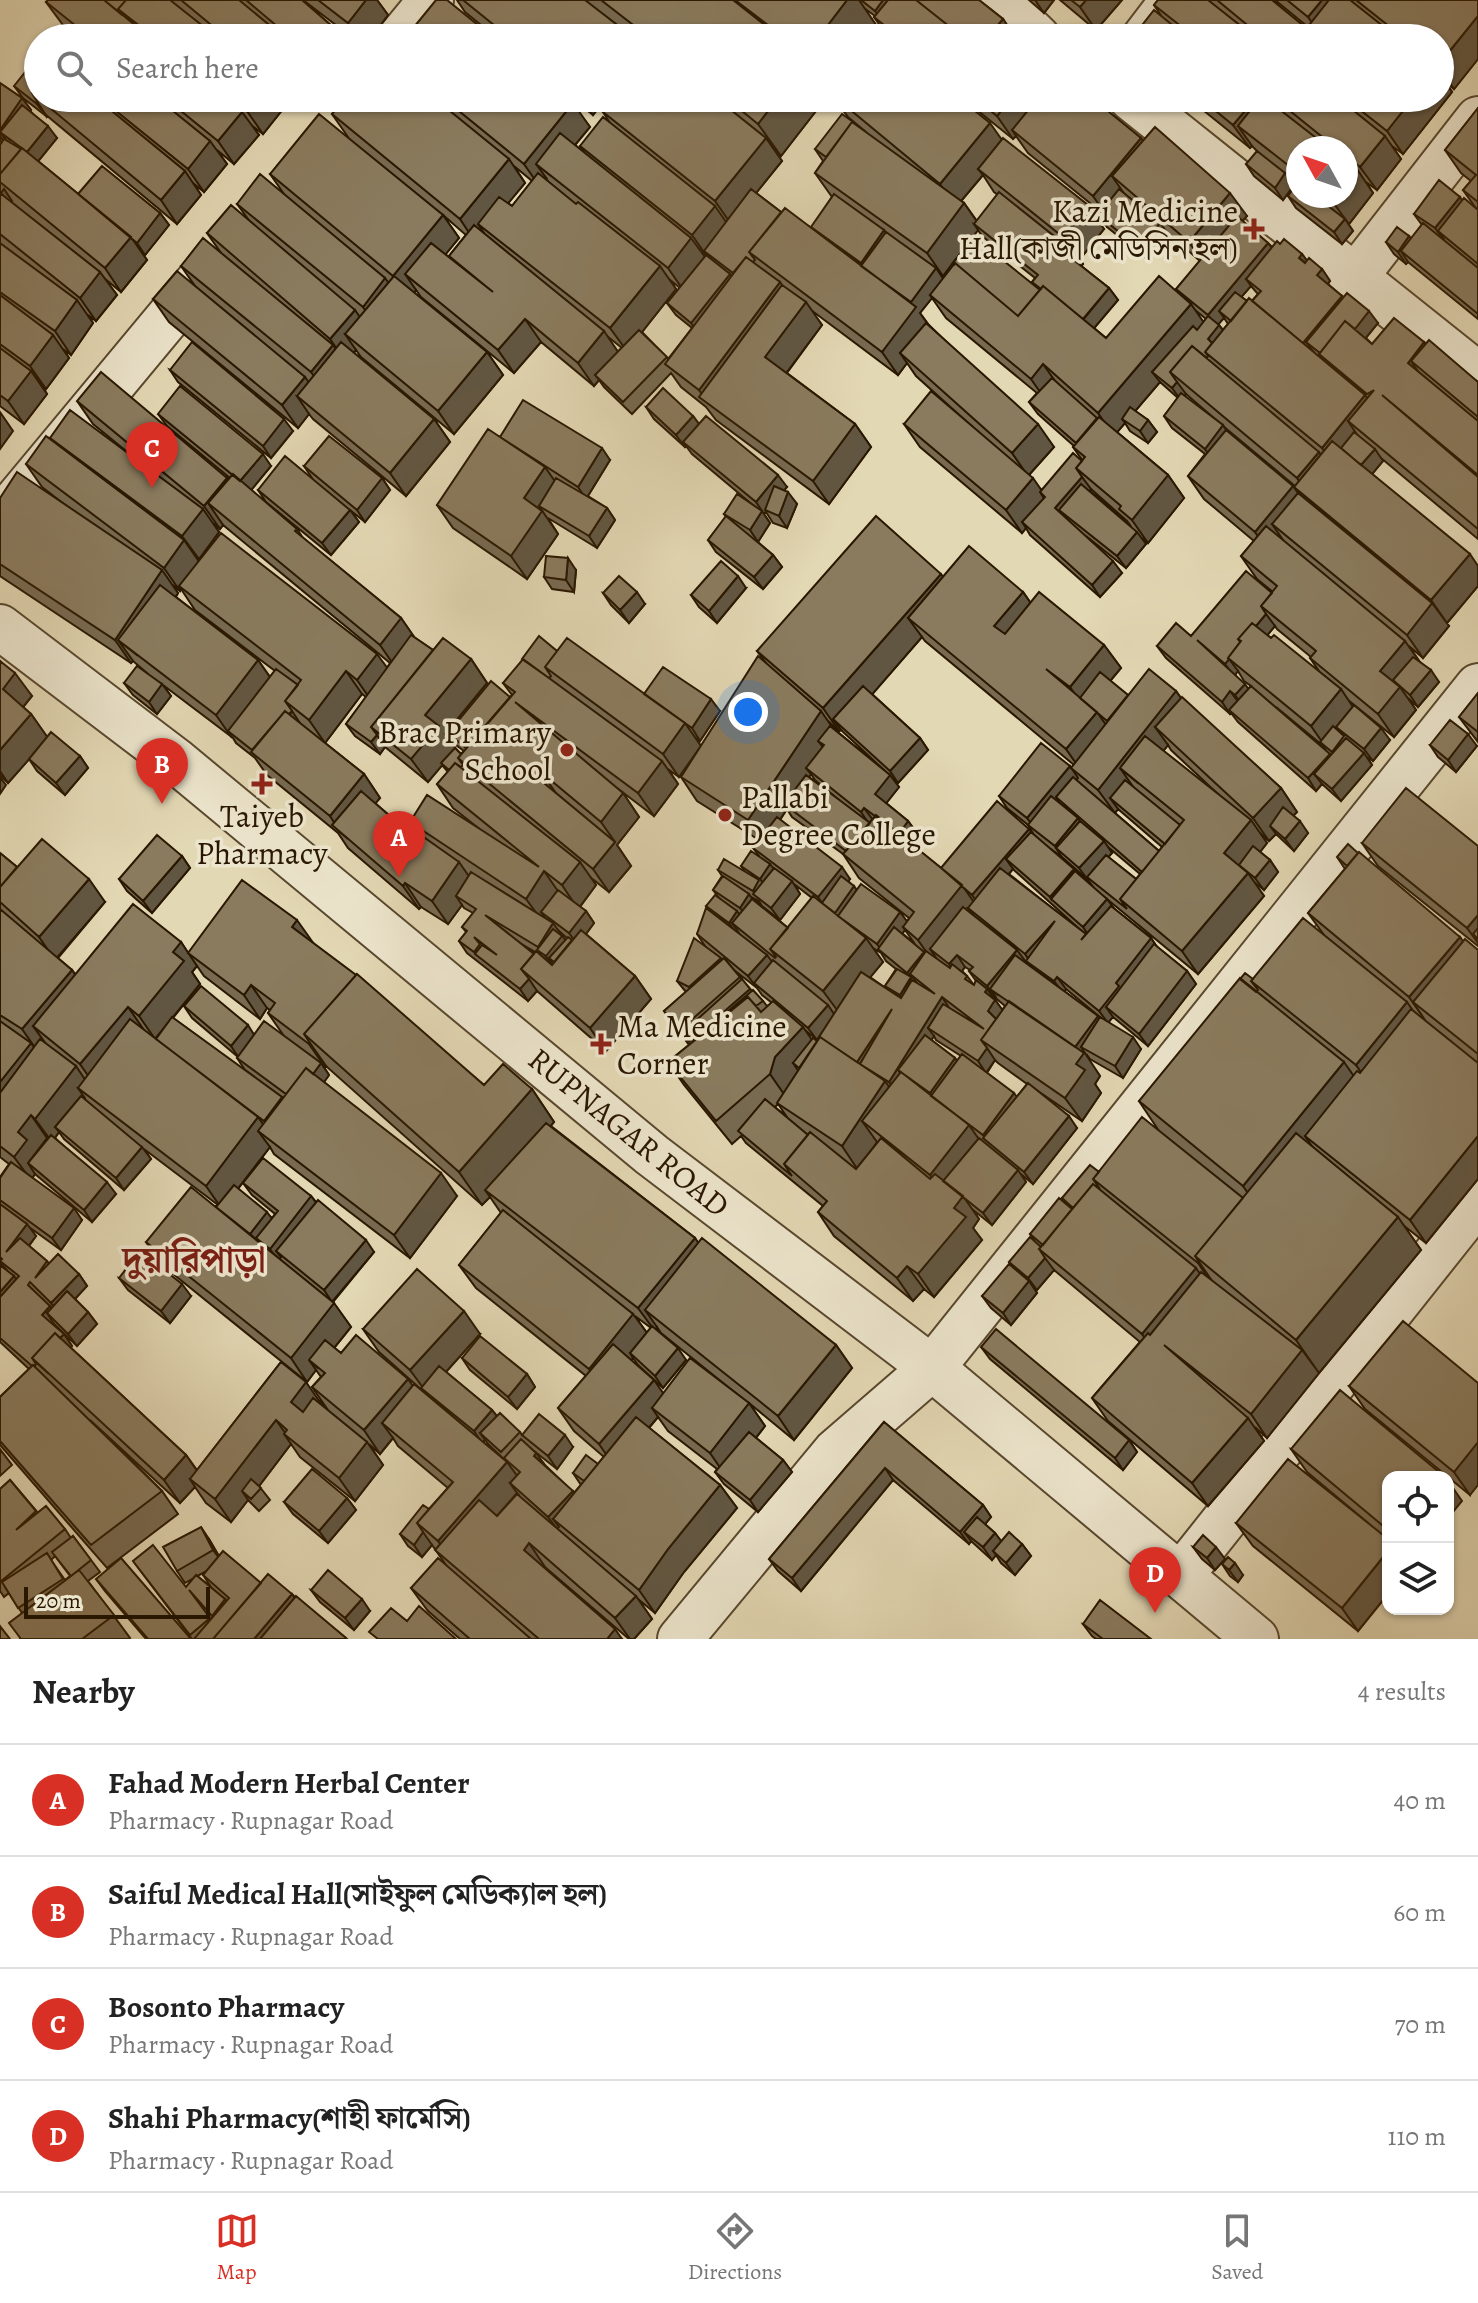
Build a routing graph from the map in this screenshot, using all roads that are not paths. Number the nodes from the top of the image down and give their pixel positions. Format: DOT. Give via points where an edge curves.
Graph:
graph roads {
  1 [pos="431,0"];
  2 [pos="999,0"];
  3 [pos="1173,0"];
  4 [pos="411,24"];
  5 [pos="1024,24"];
  6 [pos="1155,24"];
  7 [pos="1149,112"];
  8 [pos="1478,119"];
  9 [pos="230,243"];
  10 [pos="1355,277"];
  11 [pos="1478,375"];
  12 [pos="0,520"];
  13 [pos="0,627"];
  14 [pos="1478,686"];
  15 [pos="1478,1201"];
  16 [pos="932,1368"];
  17 [pos="1181,1575"];
  18 [pos="1241,1635"];
  19 [pos="680,1639"];
  1 -- 4 [label="street"];
  2 -- 5 [label="street"];
  3 -- 6 [label="street"];
  7 -- 10 [label="street"];
  8 -- 10 [label="street"];
  9 -- 12 [label="street"];
  10 -- 11 [label="street"];
  13 -- 16 [label="street, RUPNAGAR ROAD" via="175,760 652,1155"];
  14 -- 16 [label="street"];
  15 -- 17 [label="street"];
  16 -- 17 [label="street, RUPNAGAR ROAD"];
  16 -- 19 [label="street" via="835,1452"];
  17 -- 18 [label="street, RUPNAGAR ROAD"];
}
